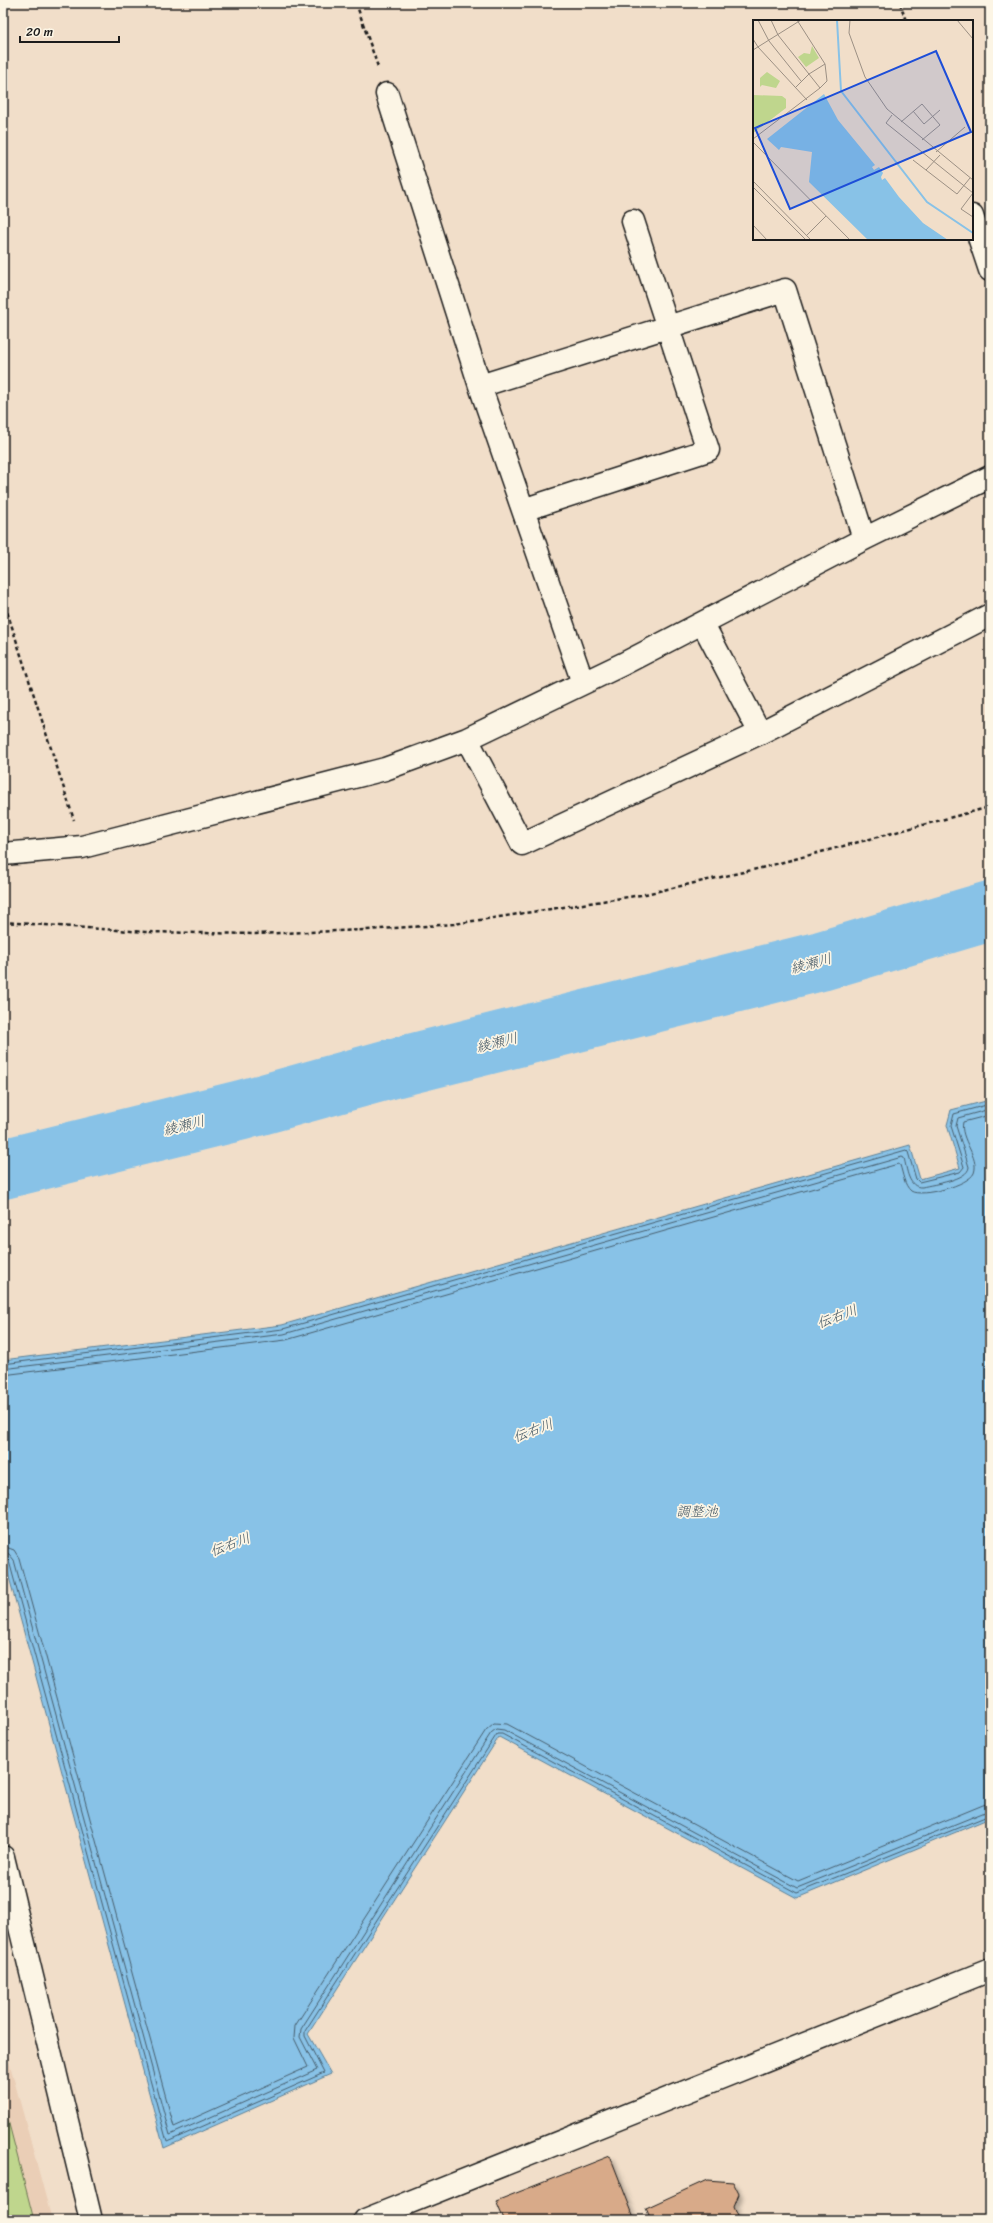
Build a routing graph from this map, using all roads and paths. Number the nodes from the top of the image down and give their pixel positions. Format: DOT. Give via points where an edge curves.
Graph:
graph roads {
  1 [pos="356,3"];
  2 [pos="900,3"];
  3 [pos="906,20"];
  4 [pos="387,94"];
  5 [pos="973,219"];
  6 [pos="634,220"];
  7 [pos="990,270"];
  8 [pos="669,326"];
  9 [pos="480,386"];
  10 [pos="990,477"];
  11 [pos="523,510"];
  12 [pos="864,539"];
  13 [pos="3,599"];
  14 [pos="990,615"];
  15 [pos="703,624"];
  16 [pos="583,683"];
  17 [pos="760,733"];
  18 [pos="467,739"];
  19 [pos="990,807"];
  20 [pos="82,847"];
  21 [pos="3,854"];
  22 [pos="3,922"];
  23 [pos="3,1857"];
  24 [pos="990,1970"];
  25 [pos="91,2220"];
  26 [pos="365,2220"];
  1 -- 4 [label="path"];
  2 -- 3 [label="path"];
  4 -- 9 [label="street"];
  5 -- 7 [label="street"];
  6 -- 8 [label="street"];
  8 -- 9 [label="street"];
  8 -- 11 [label="street" via="708,450"];
  8 -- 12 [label="street" via="786,290"];
  9 -- 11 [label="street"];
  10 -- 12 [label="street"];
  11 -- 16 [label="street"];
  12 -- 15 [label="street"];
  13 -- 20 [label="path"];
  14 -- 17 [label="street"];
  15 -- 16 [label="street"];
  15 -- 17 [label="street"];
  16 -- 18 [label="street"];
  17 -- 18 [label="street" via="522,844"];
  18 -- 20 [label="street" via="385,769"];
  19 -- 22 [label="path" via="761,868 649,893 454,924 255,934 145,932"];
  20 -- 21 [label="street"];
  23 -- 25 [label="street"];
  24 -- 26 [label="street"];
}
